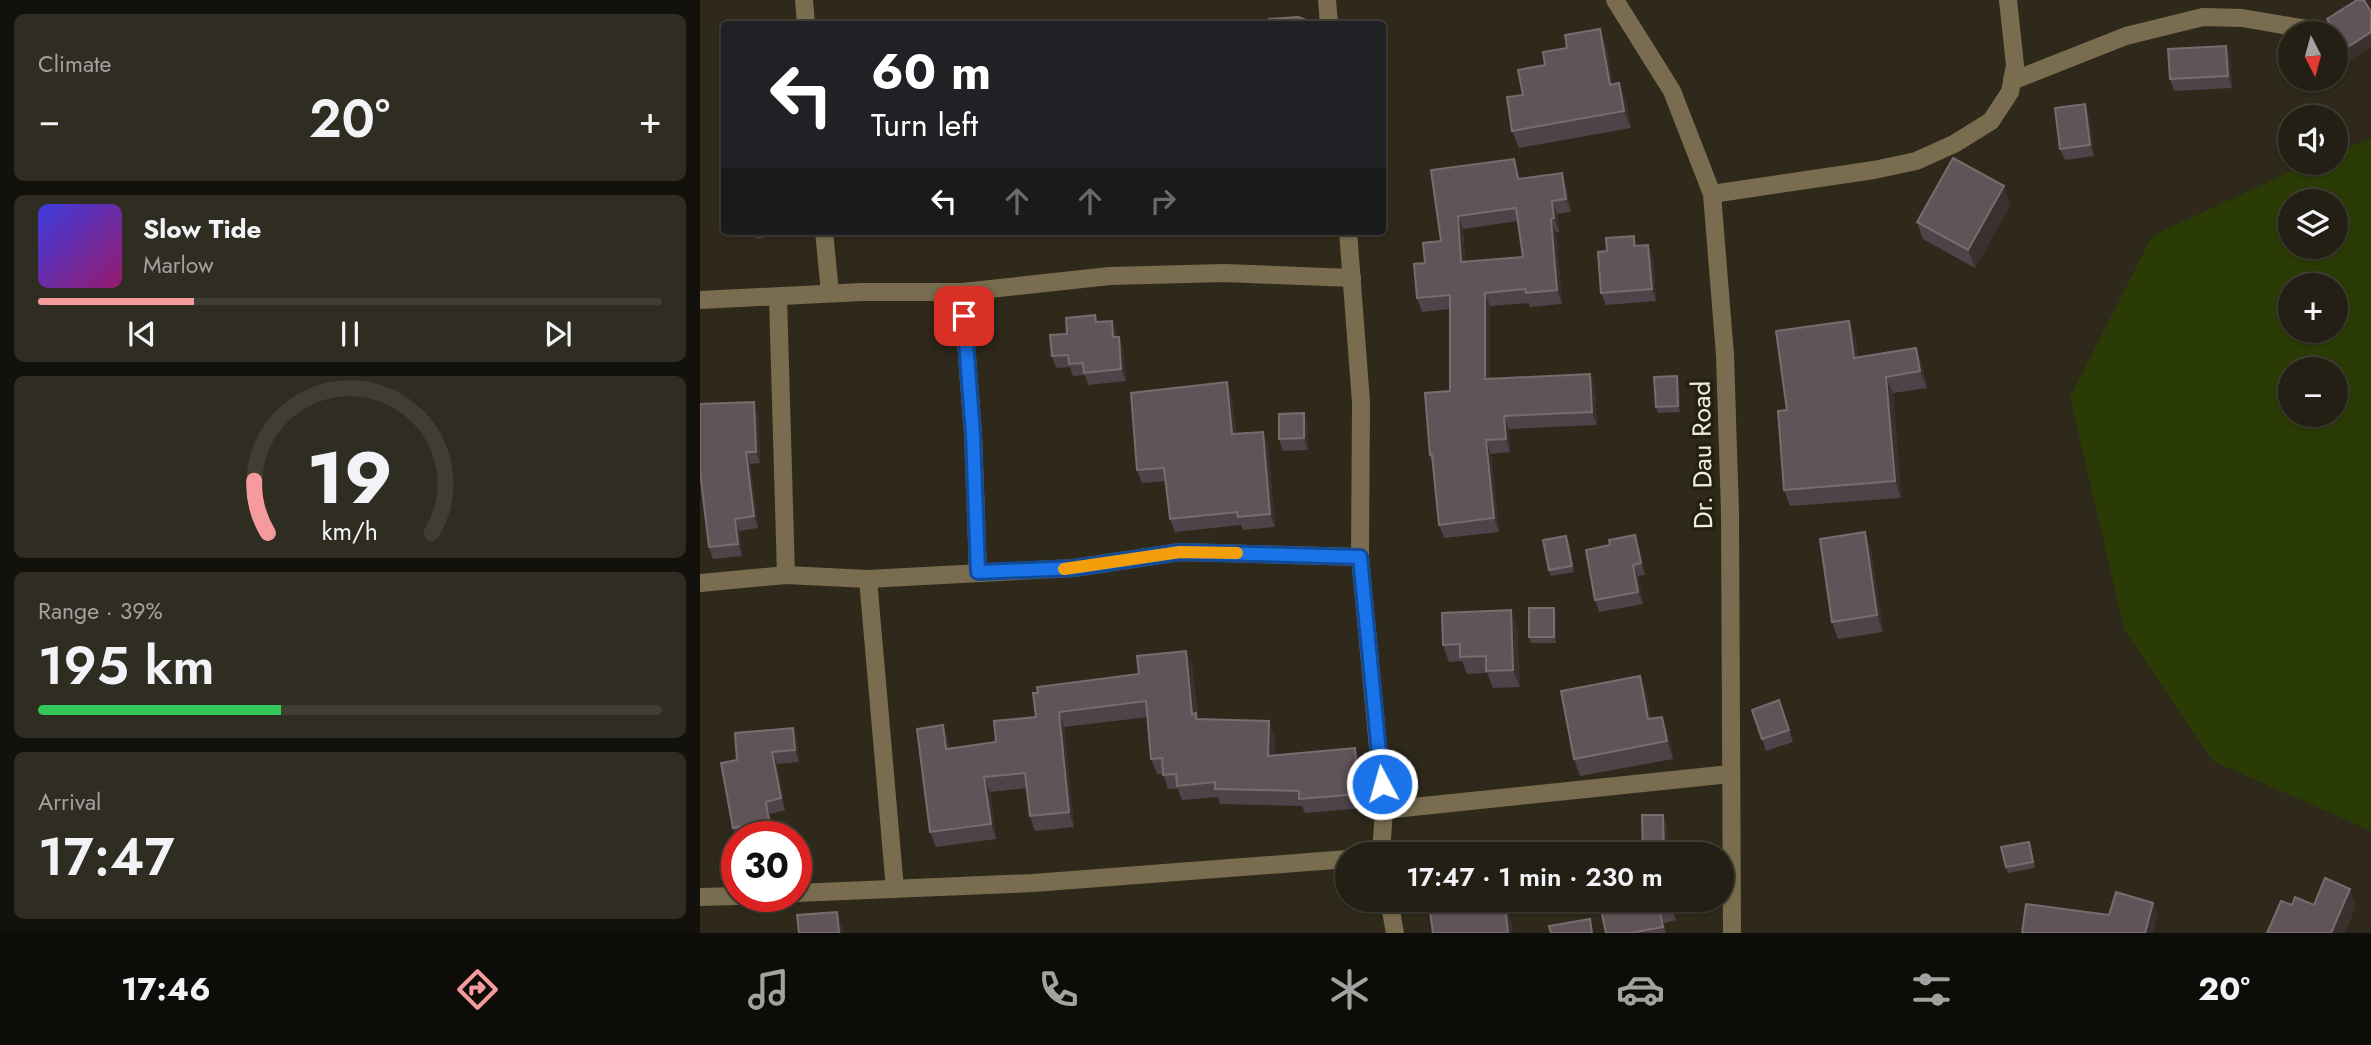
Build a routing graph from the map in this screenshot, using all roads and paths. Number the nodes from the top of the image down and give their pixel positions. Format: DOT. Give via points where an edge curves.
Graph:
graph roads {
  1 [pos="804,0"];
  2 [pos="1327,0"];
  3 [pos="1615,0"];
  4 [pos="2008,0"];
  5 [pos="807,21"];
  6 [pos="1329,21"];
  7 [pos="2278,24"];
  8 [pos="2012,81"];
  9 [pos="1712,194"];
  10 [pos="824,235"];
  11 [pos="1348,235"];
  12 [pos="1352,278"];
  13 [pos="962,292"];
  14 [pos="830,293"];
  15 [pos="778,297"];
  16 [pos="700,300"];
  17 [pos="1360,557"];
  18 [pos="978,572"];
  19 [pos="786,575"];
  20 [pos="868,579"];
  21 [pos="700,583"];
  22 [pos="1730,774"];
  23 [pos="1384,810"];
  24 [pos="1382,842"];
  25 [pos="1335,860"];
  26 [pos="895,889"];
  27 [pos="812,892"];
  28 [pos="721,896"];
  29 [pos="700,897"];
  30 [pos="1391,912"];
  31 [pos="1395,933"];
  32 [pos="1732,933"];
  1 -- 5 [label="street"];
  2 -- 6 [label="street"];
  3 -- 9 [label="street, Dr. Dau Road" via="1672,90"];
  4 -- 8 [label="street" via="2015,65"];
  7 -- 8 [label="street" via="2203,17 2126,36"];
  8 -- 9 [label="street" via="1991,121 1916,160"];
  9 -- 22 [label="street, Dr. Dau Road" via="1726,355"];
  10 -- 14 [label="street"];
  11 -- 12 [label="street"];
  12 -- 13 [label="street" via="1224,272 1110,276"];
  12 -- 17 [label="street" via="1361,402"];
  13 -- 14 [label="street"];
  13 -- 18 [label="street"];
  14 -- 15 [label="street"];
  15 -- 16 [label="street"];
  15 -- 19 [label="street"];
  17 -- 18 [label="street" via="1180,552 1074,568"];
  17 -- 23 [label="street"];
  18 -- 20 [label="street"];
  19 -- 20 [label="street"];
  19 -- 21 [label="street"];
  20 -- 26 [label="street"];
  22 -- 23 [label="street"];
  22 -- 32 [label="street, Dr. Dau Road"];
  23 -- 24 [label="street"];
  25 -- 26 [label="street"];
  26 -- 27 [label="street"];
  28 -- 29 [label="street"];
  30 -- 31 [label="street"];
}
